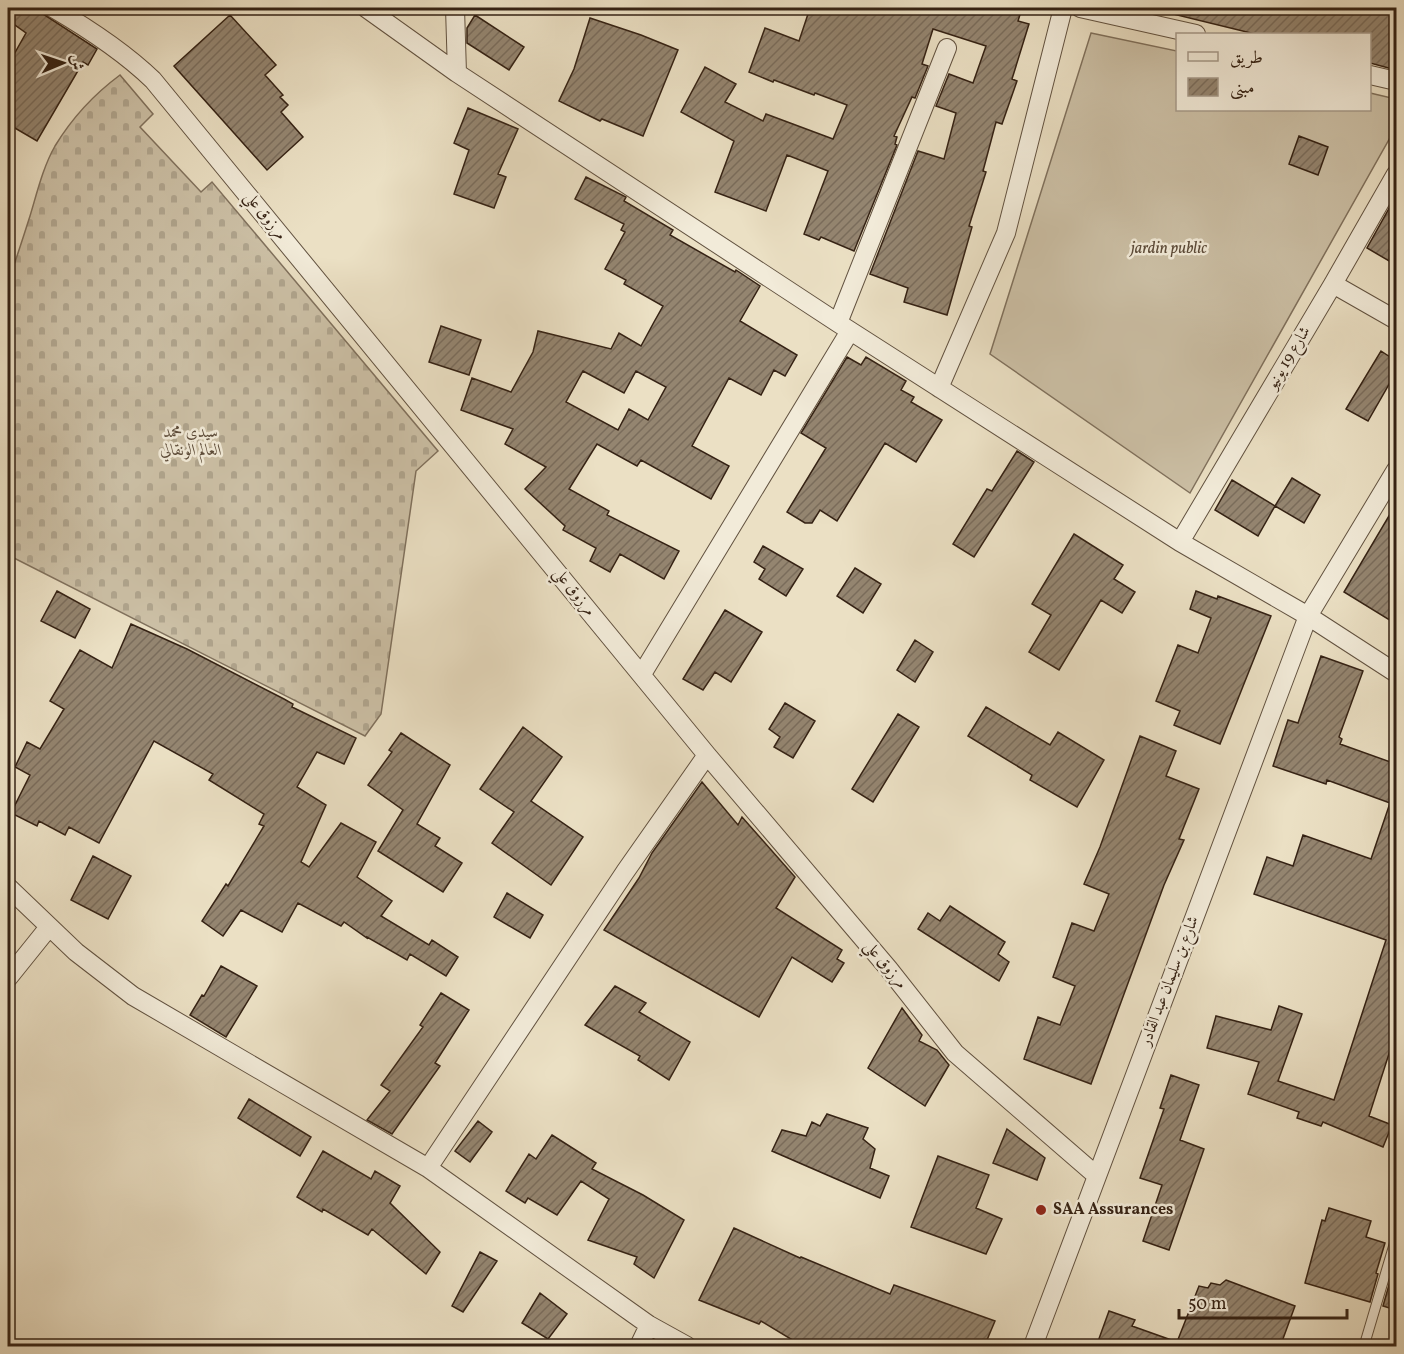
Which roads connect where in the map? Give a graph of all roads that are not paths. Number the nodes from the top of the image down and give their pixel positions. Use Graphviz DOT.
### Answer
graph roads {
  1 [pos="53,8"];
  2 [pos="366,8"];
  3 [pos="455,8"];
  4 [pos="1063,8"];
  5 [pos="1080,8"];
  6 [pos="1192,33"];
  7 [pos="947,48"];
  8 [pos="457,73"];
  9 [pos="1371,75"];
  10 [pos="1396,81"];
  11 [pos="1396,174"];
  12 [pos="1333,285"];
  13 [pos="1396,320"];
  14 [pos="844,327"];
  15 [pos="939,388"];
  16 [pos="1396,470"];
  17 [pos="1180,542"];
  18 [pos="1308,616"];
  19 [pos="1396,673"];
  20 [pos="642,674"];
  21 [pos="707,755"];
  22 [pos="8,887"];
  23 [pos="49,927"];
  24 [pos="8,978"];
  25 [pos="428,1168"];
  26 [pos="1097,1176"];
  27 [pos="1396,1238"];
  28 [pos="649,1325"];
  29 [pos="639,1347"];
  30 [pos="687,1347"];
  31 [pos="1033,1347"];
  32 [pos="1364,1347"];
  1 -- 20 [label="street, مرزوق علي"];
  2 -- 8 [label="street"];
  3 -- 8 [label="street"];
  4 -- 15 [label="street"];
  5 -- 6 [label="street"];
  7 -- 14 [label="street"];
  8 -- 14 [label="street"];
  9 -- 10 [label="street"];
  11 -- 12 [label="street, شارع 19 يونيو"];
  12 -- 13 [label="street"];
  12 -- 17 [label="street, شارع 19 يونيو"];
  14 -- 15 [label="street"];
  14 -- 20 [label="street"];
  15 -- 17 [label="street"];
  16 -- 18 [label="street, شارع بن سليمان عبد القادر"];
  17 -- 18 [label="street"];
  18 -- 19 [label="street"];
  18 -- 26 [label="street, شارع بن سليمان عبد القادر"];
  20 -- 21 [label="street, مرزوق علي"];
  21 -- 25 [label="street"];
  21 -- 26 [label="street, مرزوق علي"];
  22 -- 23 [label="street"];
  23 -- 24 [label="street"];
  23 -- 25 [label="street"];
  25 -- 28 [label="street"];
  26 -- 31 [label="street, شارع بن سليمان عبد القادر"];
  27 -- 32 [label="lane"];
  28 -- 29 [label="street"];
  28 -- 30 [label="street"];
}
